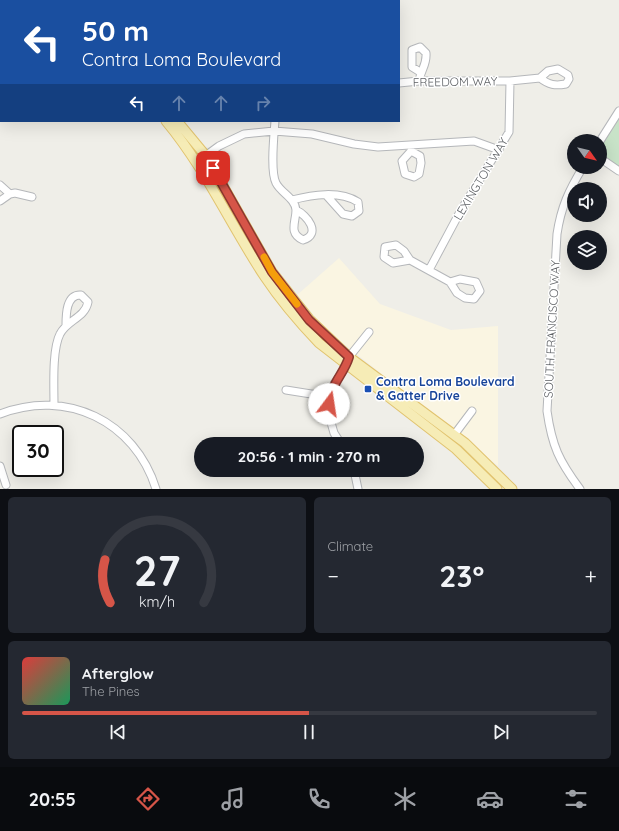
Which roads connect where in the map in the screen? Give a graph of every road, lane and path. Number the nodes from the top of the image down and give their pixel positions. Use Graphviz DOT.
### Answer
graph roads {
  1 [pos="420,72"];
  2 [pos="540,78"];
  3 [pos="419,81"];
  4 [pos="510,81"];
  5 [pos="400,83"];
  6 [pos="619,111"];
  7 [pos="167,122"];
  8 [pos="178,122"];
  9 [pos="275,122"];
  10 [pos="274,130"];
  11 [pos="604,134"];
  12 [pos="499,150"];
  13 [pos="206,156"];
  14 [pos="197,162"];
  15 [pos="607,163"];
  16 [pos="619,171"];
  17 [pos="579,174"];
  18 [pos="0,184"];
  19 [pos="10,194"];
  20 [pos="326,195"];
  21 [pos="32,198"];
  22 [pos="292,200"];
  23 [pos="0,201"];
  24 [pos="296,210"];
  25 [pos="410,260"];
  26 [pos="429,270"];
  27 [pos="450,282"];
  28 [pos="66,325"];
  29 [pos="369,332"];
  30 [pos="348,361"];
  31 [pos="286,390"];
  32 [pos="330,397"];
  33 [pos="54,405"];
  34 [pos="472,410"];
  35 [pos="0,414"];
  36 [pos="454,435"];
  37 [pos="338,437"];
  38 [pos="0,466"];
  39 [pos="355,477"];
  40 [pos="6,485"];
  41 [pos="156,489"];
  42 [pos="358,489"];
  43 [pos="497,489"];
  44 [pos="512,489"];
  45 [pos="580,489"];
  1 -- 3 [label="street"];
  2 -- 4 [label="street, FREEDOM WAY"];
  3 -- 4 [label="street, FREEDOM WAY"];
  3 -- 5 [label="street, FREEDOM WAY"];
  4 -- 12 [label="street, LEXINGTON WAY"];
  6 -- 11 [label="street"];
  7 -- 14 [label="main road"];
  8 -- 13 [label="main road"];
  9 -- 10 [label="street"];
  10 -- 12 [label="street"];
  10 -- 13 [label="street"];
  10 -- 22 [label="street"];
  12 -- 26 [label="street, LEXINGTON WAY"];
  13 -- 14 [label="street"];
  13 -- 30 [label="main road"];
  14 -- 30 [label="main road"];
  15 -- 16 [label="street"];
  17 -- 45 [label="street, SOUTH FRANCISCO WAY"];
  18 -- 19 [label="street"];
  19 -- 21 [label="street"];
  19 -- 23 [label="street"];
  20 -- 22 [label="street"];
  22 -- 24 [label="street"];
  25 -- 26 [label="street"];
  26 -- 27 [label="street"];
  28 -- 33 [label="street"];
  29 -- 30 [label="street"];
  30 -- 32 [label="street"];
  30 -- 36 [label="main road"];
  30 -- 43 [label="main road"];
  31 -- 32 [label="street"];
  32 -- 37 [label="street"];
  33 -- 35 [label="street"];
  33 -- 41 [label="street"];
  34 -- 36 [label="street"];
  36 -- 44 [label="main road"];
  38 -- 40 [label="street"];
  39 -- 42 [label="street"];
}
